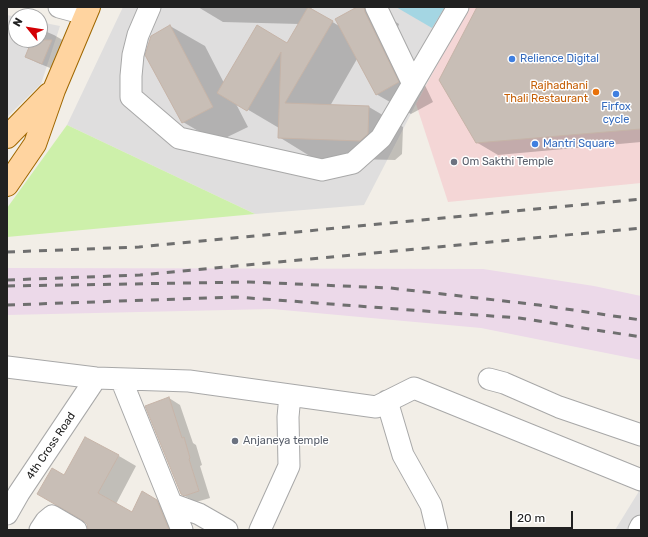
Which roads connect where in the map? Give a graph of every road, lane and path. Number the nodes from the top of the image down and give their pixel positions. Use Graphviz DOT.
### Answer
graph roads {
  1 [pos="59,7"];
  2 [pos="150,7"];
  3 [pos="376,7"];
  4 [pos="458,7"];
  5 [pos="87,10"];
  6 [pos="413,84"];
  7 [pos="54,90"];
  8 [pos="7,138"];
  9 [pos="7,185"];
  10 [pos="7,367"];
  11 [pos="96,378"];
  12 [pos="121,379"];
  13 [pos="489,379"];
  14 [pos="290,394"];
  15 [pos="387,401"];
  16 [pos="641,435"];
  17 [pos="641,480"];
  18 [pos="172,504"];
  19 [pos="7,514"];
  20 [pos="40,530"];
  21 [pos="76,530"];
  22 [pos="182,530"];
  23 [pos="227,530"];
  24 [pos="260,530"];
  25 [pos="437,530"];
  1 -- 5 [label="street"];
  2 -- 6 [label="street"];
  3 -- 6 [label="street"];
  4 -- 6 [label="street"];
  5 -- 7 [label="main road"];
  7 -- 8 [label="main road"];
  7 -- 9 [label="main road"];
  10 -- 11 [label="street"];
  11 -- 12 [label="street"];
  11 -- 19 [label="street, 4th Cross Road"];
  12 -- 14 [label="street"];
  12 -- 18 [label="street"];
  13 -- 16 [label="street"];
  14 -- 15 [label="street"];
  14 -- 24 [label="street"];
  15 -- 17 [label="street"];
  15 -- 25 [label="street"];
  18 -- 22 [label="street"];
  18 -- 23 [label="street"];
  20 -- 21 [label="street"];
}
